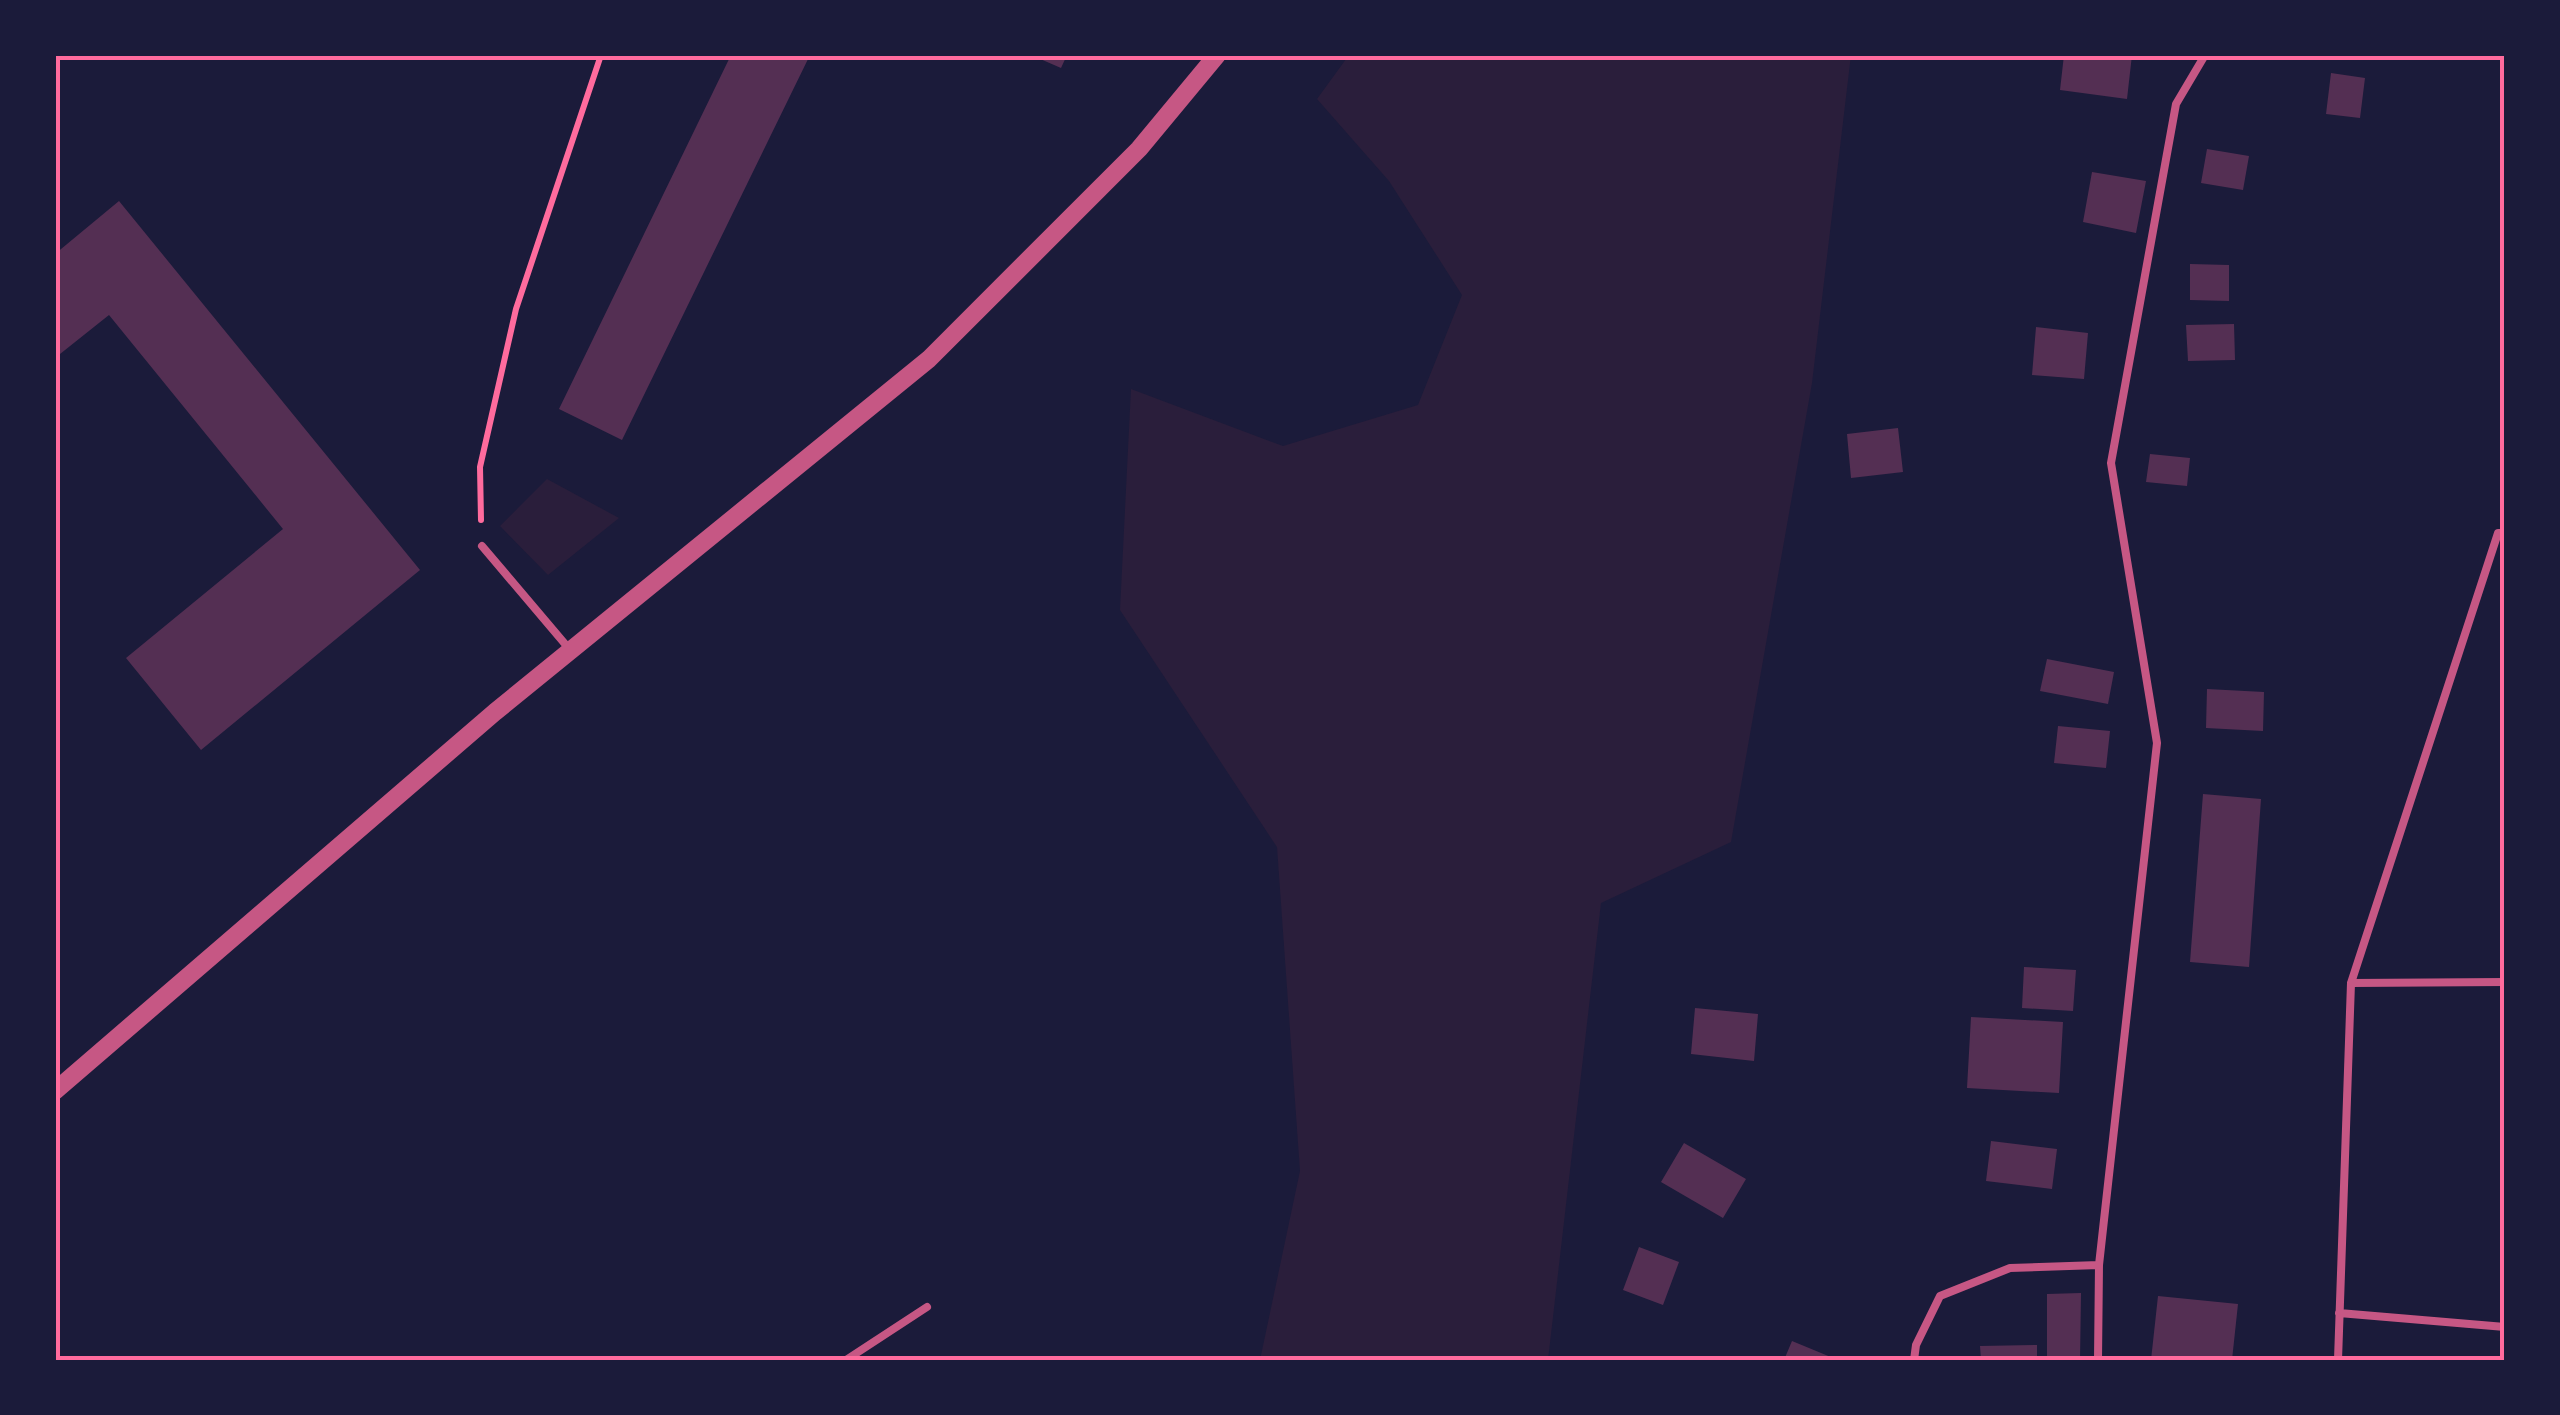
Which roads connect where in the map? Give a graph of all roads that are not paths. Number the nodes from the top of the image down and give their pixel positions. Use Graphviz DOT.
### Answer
graph roads {
  1 [pos="1217,55"];
  2 [pos="2205,55"];
  3 [pos="2505,533"];
  4 [pos="482,546"];
  5 [pos="571,651"];
  6 [pos="2505,982"];
  7 [pos="2351,983"];
  8 [pos="55,1091"];
  9 [pos="2100,1265"];
  10 [pos="926,1307"];
  11 [pos="2339,1314"];
  12 [pos="2505,1327"];
  13 [pos="846,1360"];
  14 [pos="1914,1360"];
  15 [pos="2098,1360"];
  16 [pos="2338,1360"];
  1 -- 5 [label="street"];
  2 -- 9 [label="lane"];
  3 -- 7 [label="lane"];
  4 -- 5 [label="lane"];
  5 -- 8 [label="street"];
  6 -- 7 [label="lane"];
  7 -- 11 [label="lane"];
  9 -- 14 [label="lane"];
  9 -- 15 [label="lane"];
  10 -- 13 [label="lane"];
  11 -- 12 [label="lane"];
  11 -- 16 [label="lane"];
}
